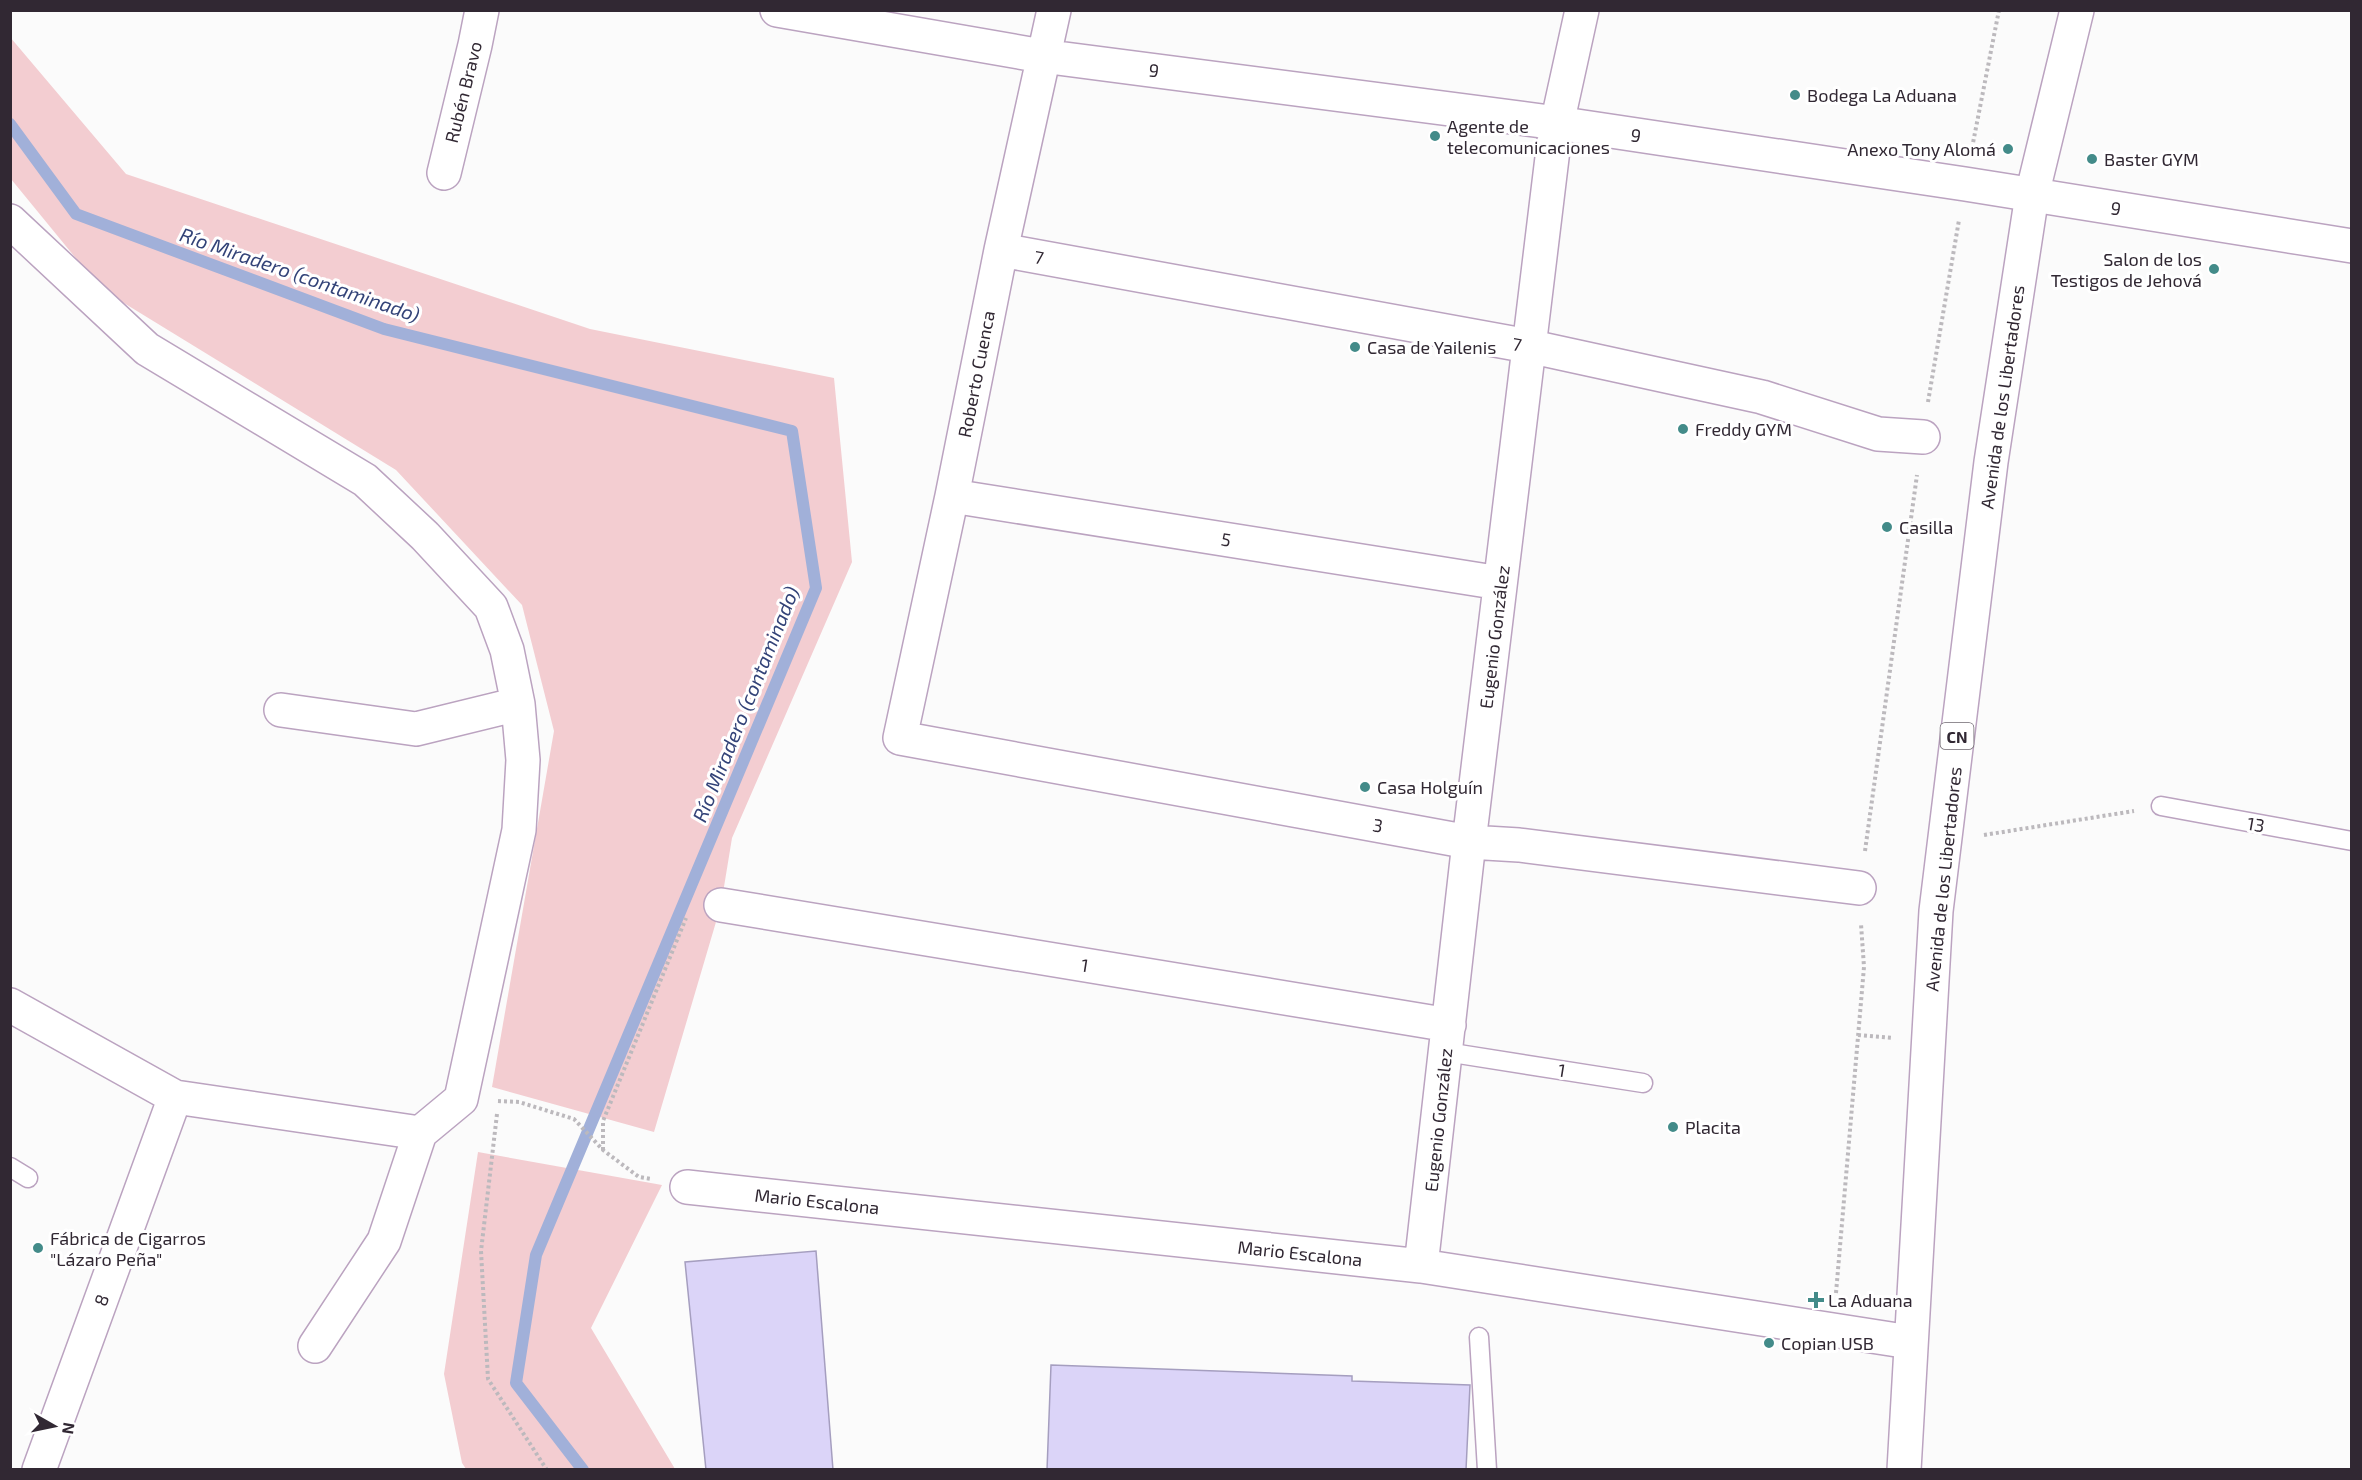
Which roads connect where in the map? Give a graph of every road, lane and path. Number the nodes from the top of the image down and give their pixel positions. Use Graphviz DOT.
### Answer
graph roads {
  1 [pos="482,10"];
  2 [pos="777,10"];
  3 [pos="1054,10"];
  4 [pos="1582,10"];
  5 [pos="1999,10"];
  6 [pos="2077,10"];
  7 [pos="1042,56"];
  8 [pos="1557,123"];
  9 [pos="444,173"];
  10 [pos="1965,184"];
  11 [pos="2032,195"];
  12 [pos="10,220"];
  13 [pos="2352,246"];
  14 [pos="1001,250"];
  15 [pos="1528,346"];
  16 [pos="1923,437"];
  17 [pos="952,496"];
  18 [pos="1500,583"];
  19 [pos="518,704"];
  20 [pos="281,710"];
  21 [pos="900,738"];
  22 [pos="2161,806"];
  23 [pos="1945,841"];
  24 [pos="2352,841"];
  25 [pos="1470,842"];
  26 [pos="1859,888"];
  27 [pos="722,905"];
  28 [pos="1864,967"];
  29 [pos="10,1005"];
  30 [pos="1447,1038"];
  31 [pos="1643,1083"];
  32 [pos="175,1097"];
  33 [pos="461,1099"];
  34 [pos="498,1101"];
  35 [pos="420,1133"];
  36 [pos="603,1150"];
  37 [pos="10,1167"];
  38 [pos="28,1178"];
  39 [pos="687,1187"];
  40 [pos="1421,1266"];
  41 [pos="1833,1329"];
  42 [pos="1479,1337"];
  43 [pos="1910,1342"];
  44 [pos="315,1346"];
  45 [pos="39,1470"];
  46 [pos="547,1470"];
  47 [pos="1487,1470"];
  48 [pos="1904,1470"];
  1 -- 9 [label="street, Rubén Bravo"];
  2 -- 7 [label="street, 9"];
  3 -- 7 [label="street, Roberto Cuenca"];
  4 -- 8 [label="street, Eugenio González"];
  5 -- 10 [label="path"];
  6 -- 11 [label="street, Avenida de los Libertadores / CN"];
  7 -- 8 [label="street, 9"];
  7 -- 14 [label="street, Roberto Cuenca"];
  8 -- 10 [label="street, 9"];
  8 -- 15 [label="street, Eugenio González"];
  10 -- 11 [label="street, 9"];
  10 -- 16 [label="path"];
  11 -- 13 [label="street, 9"];
  11 -- 23 [label="street, Avenida de los Libertadores / CN"];
  12 -- 19 [label="street"];
  14 -- 15 [label="street, 7"];
  14 -- 17 [label="street, Roberto Cuenca"];
  15 -- 16 [label="street, 7"];
  15 -- 18 [label="street, Eugenio González"];
  16 -- 26 [label="path"];
  17 -- 18 [label="street, 5"];
  17 -- 21 [label="street, Roberto Cuenca"];
  18 -- 25 [label="street, Eugenio González"];
  19 -- 20 [label="street"];
  19 -- 33 [label="street"];
  21 -- 25 [label="street, 3"];
  22 -- 23 [label="path"];
  22 -- 24 [label="lane, 13"];
  23 -- 43 [label="street, Avenida de los Libertadores / CN"];
  25 -- 26 [label="street, 3"];
  25 -- 30 [label="street, Eugenio González"];
  27 -- 30 [label="street, 1"];
  27 -- 36 [label="path"];
  28 -- 41 [label="path"];
  29 -- 32 [label="street"];
  30 -- 31 [label="lane, 1"];
  30 -- 40 [label="street, Eugenio González"];
  32 -- 35 [label="street"];
  32 -- 45 [label="street, 8"];
  33 -- 34 [label="path"];
  33 -- 35 [label="street"];
  34 -- 36 [label="path"];
  34 -- 46 [label="path"];
  35 -- 44 [label="street"];
  36 -- 39 [label="path"];
  37 -- 38 [label="lane"];
  39 -- 40 [label="street, Mario Escalona"];
  40 -- 41 [label="street, Mario Escalona"];
  41 -- 43 [label="street, Mario Escalona"];
  42 -- 47 [label="lane"];
  43 -- 48 [label="street, Avenida de los Libertadores / CN"];
}
